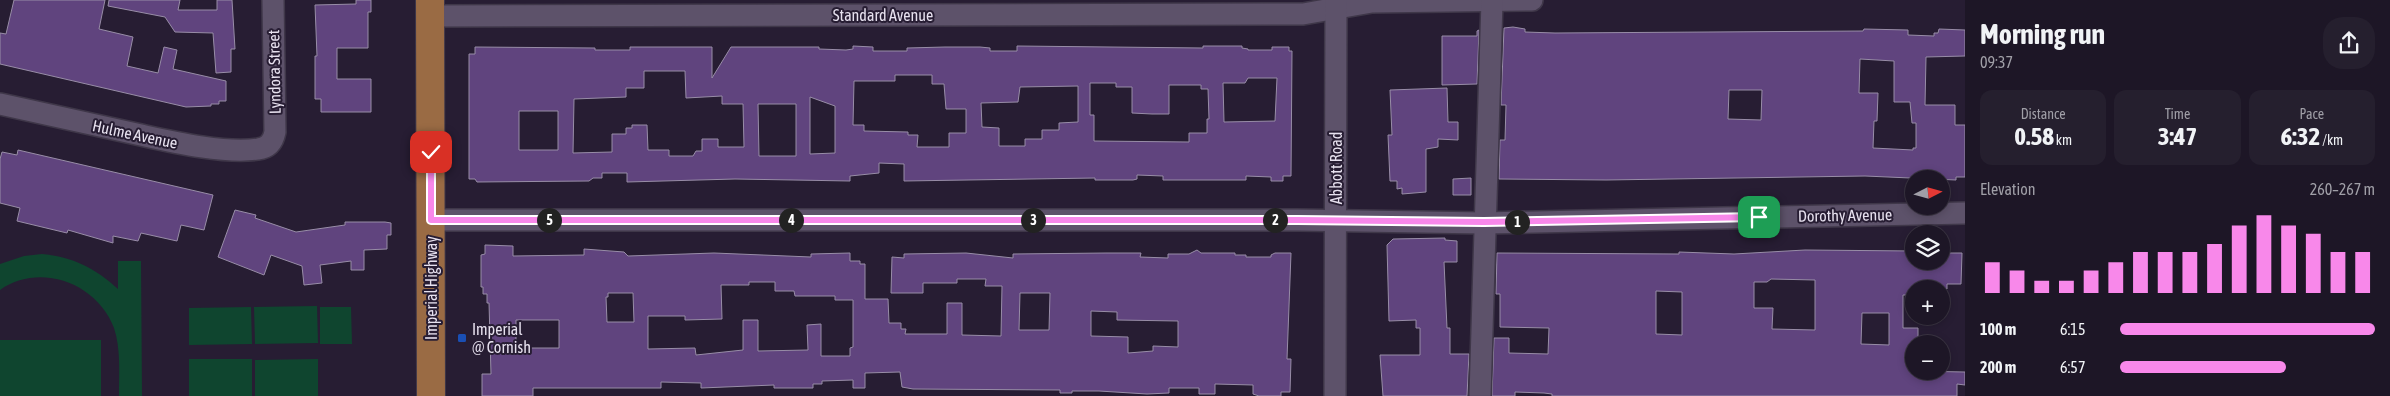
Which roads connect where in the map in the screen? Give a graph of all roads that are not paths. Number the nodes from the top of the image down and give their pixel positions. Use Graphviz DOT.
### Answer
graph roads {
  1 [pos="273,0"];
  2 [pos="1532,0"];
  3 [pos="1492,1"];
  4 [pos="1336,5"];
  5 [pos="430,8"];
  6 [pos="0,104"];
  7 [pos="271,143"];
  8 [pos="1965,213"];
  9 [pos="431,220"];
  10 [pos="1336,222"];
  11 [pos="1484,222"];
  12 [pos="431,396"];
  13 [pos="1335,396"];
  14 [pos="1480,396"];
  1 -- 7 [label="street, Lyndora Street"];
  2 -- 3 [label="street, Standard Avenue"];
  3 -- 4 [label="street, Standard Avenue"];
  3 -- 11 [label="street"];
  4 -- 5 [label="street, Standard Avenue"];
  4 -- 10 [label="street, Abbott Road"];
  5 -- 9 [label="main road, Imperial Highway"];
  6 -- 7 [label="street, Hulme Avenue"];
  8 -- 11 [label="street, Dorothy Avenue"];
  9 -- 10 [label="street"];
  9 -- 12 [label="main road, Imperial Highway"];
  10 -- 11 [label="street, Dorothy Avenue"];
  10 -- 13 [label="street, Abbott Road"];
  11 -- 14 [label="street"];
}
